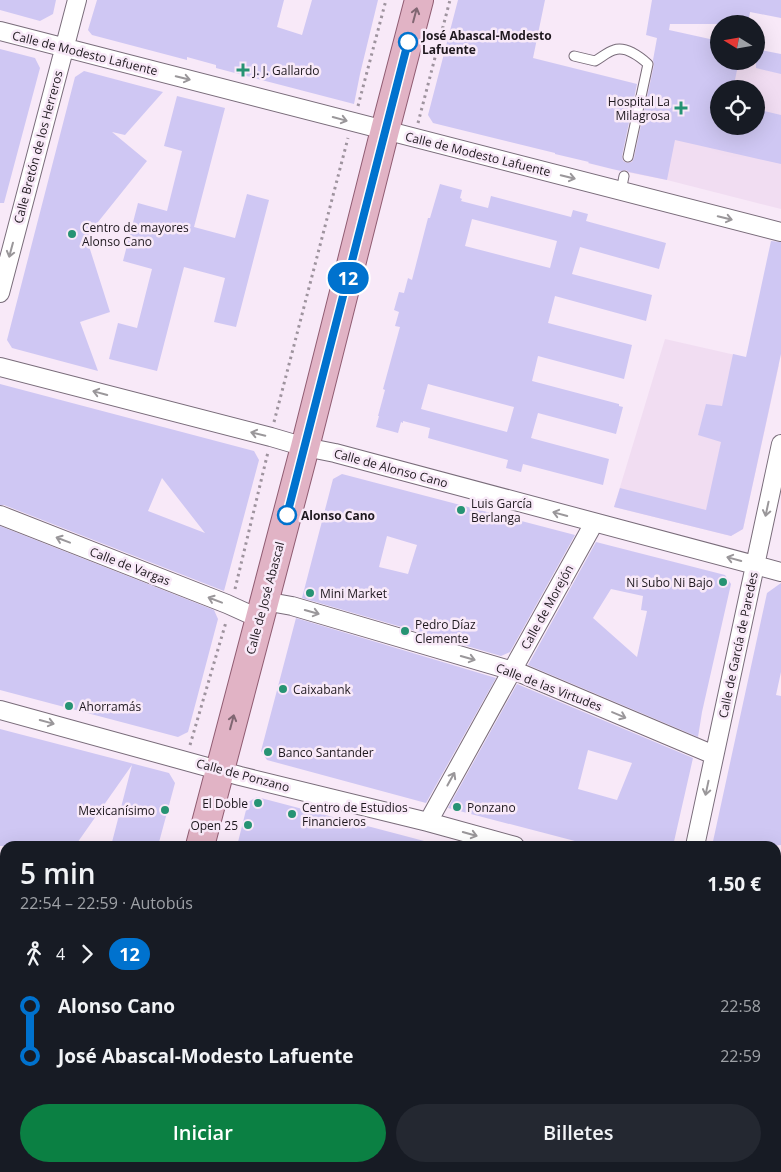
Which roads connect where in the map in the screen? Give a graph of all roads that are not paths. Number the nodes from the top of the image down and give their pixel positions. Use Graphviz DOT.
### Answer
graph roads {
  1 [pos="76,0"];
  2 [pos="419,0"];
  3 [pos="0,31"];
  4 [pos="64,47"];
  5 [pos="574,56"];
  6 [pos="385,130"];
  7 [pos="628,157"];
  8 [pos="781,232"];
  9 [pos="0,293"];
  10 [pos="0,367"];
  11 [pos="781,444"];
  12 [pos="305,447"];
  13 [pos="0,515"];
  14 [pos="594,523"];
  15 [pos="755,565"];
  16 [pos="781,572"];
  17 [pos="262,610"];
  18 [pos="511,670"];
  19 [pos="0,710"];
  20 [pos="714,756"];
  21 [pos="220,770"];
  22 [pos="428,822"];
  23 [pos="201,841"];
  24 [pos="497,841"];
  25 [pos="696,841"];
  1 -- 4 [label="street, Calle Bretón de los Herreros"];
  6 -- 2 [label="main road, Calle de José Abascal, one-way"];
  3 -- 4 [label="street, Calle de Modesto Lafuente"];
  4 -- 6 [label="street, Calle de Modesto Lafuente, one-way"];
  4 -- 9 [label="street, Calle Bretón de los Herreros, one-way"];
  5 -- 7 [label="lane"];
  6 -- 8 [label="street, Calle de Modesto Lafuente, one-way"];
  6 -- 12 [label="main road, Calle de José Abascal"];
  12 -- 10 [label="street, Calle de Alonso Cano, one-way"];
  11 -- 15 [label="street, Calle de García de Paredes, one-way"];
  14 -- 12 [label="street, Calle de Alonso Cano, one-way"];
  12 -- 17 [label="main road, Calle de José Abascal"];
  17 -- 13 [label="street, Calle de Vargas, one-way"];
  15 -- 14 [label="street, Calle de Alonso Cano, one-way"];
  14 -- 18 [label="street, Calle de Morejón"];
  15 -- 16 [label="street, Calle de Alonso Cano"];
  15 -- 20 [label="street, Calle de García de Paredes"];
  17 -- 18 [label="street, Calle de las Virtudes, one-way"];
  21 -- 17 [label="main road, Calle de José Abascal, one-way"];
  18 -- 20 [label="street, Calle de las Virtudes, one-way"];
  22 -- 18 [label="street, Calle de Morejón, one-way"];
  19 -- 21 [label="street, Calle de Ponzano, one-way"];
  20 -- 25 [label="street, Calle de García de Paredes, one-way"];
  21 -- 22 [label="street, Calle de Ponzano"];
  21 -- 23 [label="main road, Calle de José Abascal"];
  22 -- 24 [label="street, Calle de Ponzano, one-way"];
}
